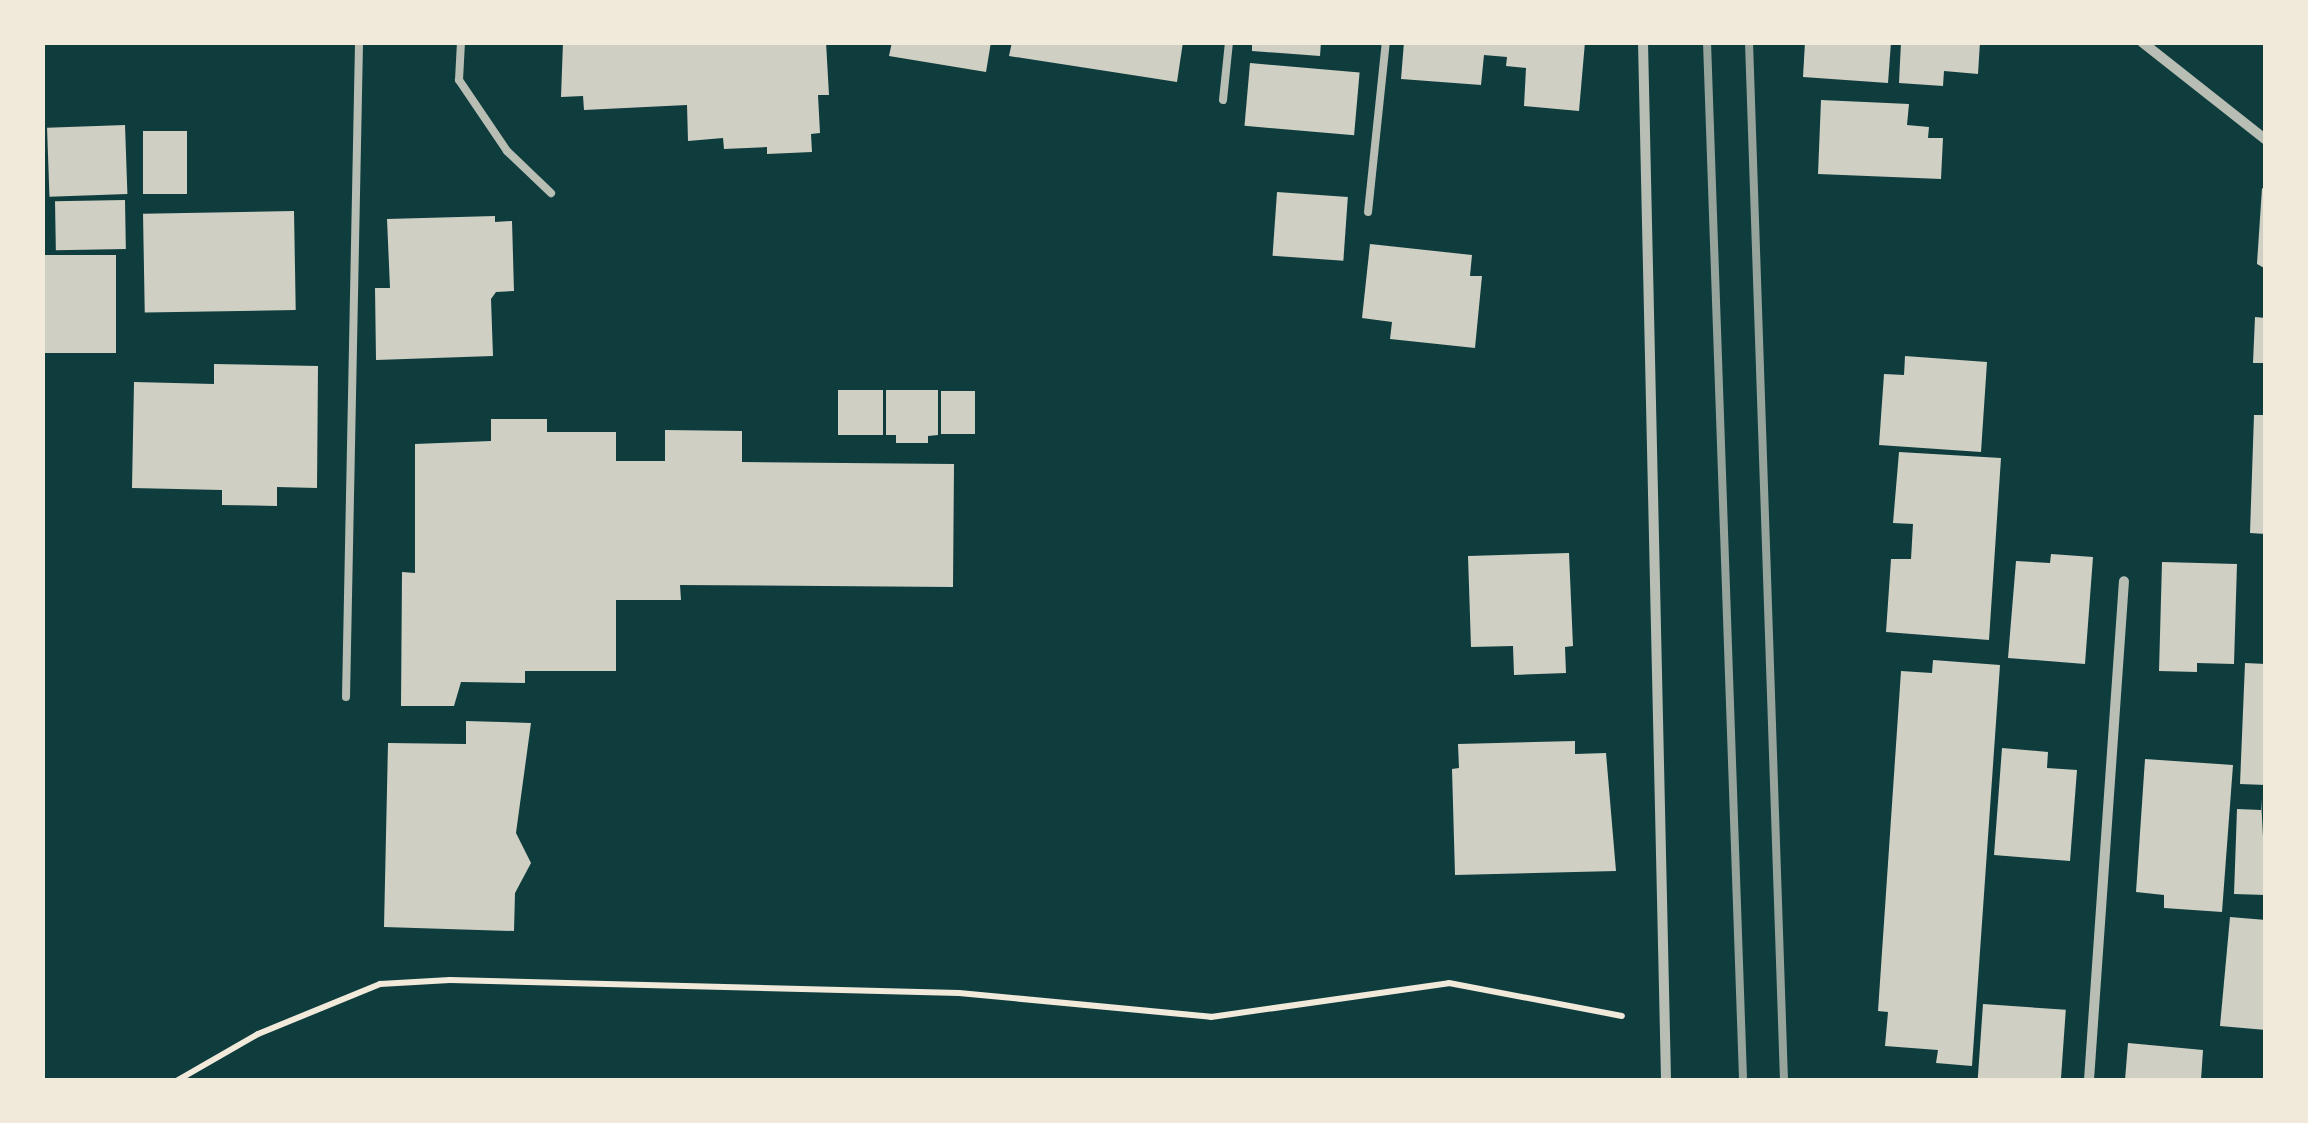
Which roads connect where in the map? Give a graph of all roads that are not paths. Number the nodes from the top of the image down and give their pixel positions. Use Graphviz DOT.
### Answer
graph roads {
  1 [pos="360,42"];
  2 [pos="461,42"];
  3 [pos="1229,42"];
  4 [pos="1386,42"];
  5 [pos="1642,42"];
  6 [pos="2142,42"];
  7 [pos="1224,100"];
  8 [pos="2266,140"];
  9 [pos="551,193"];
  10 [pos="1368,212"];
  11 [pos="2124,581"];
  12 [pos="346,697"];
  13 [pos="1666,1080"];
  14 [pos="2089,1080"];
  1 -- 12 [label="lane"];
  2 -- 9 [label="lane"];
  3 -- 7 [label="lane"];
  4 -- 10 [label="lane"];
  5 -- 13 [label="street"];
  6 -- 8 [label="street"];
  11 -- 14 [label="street"];
}
